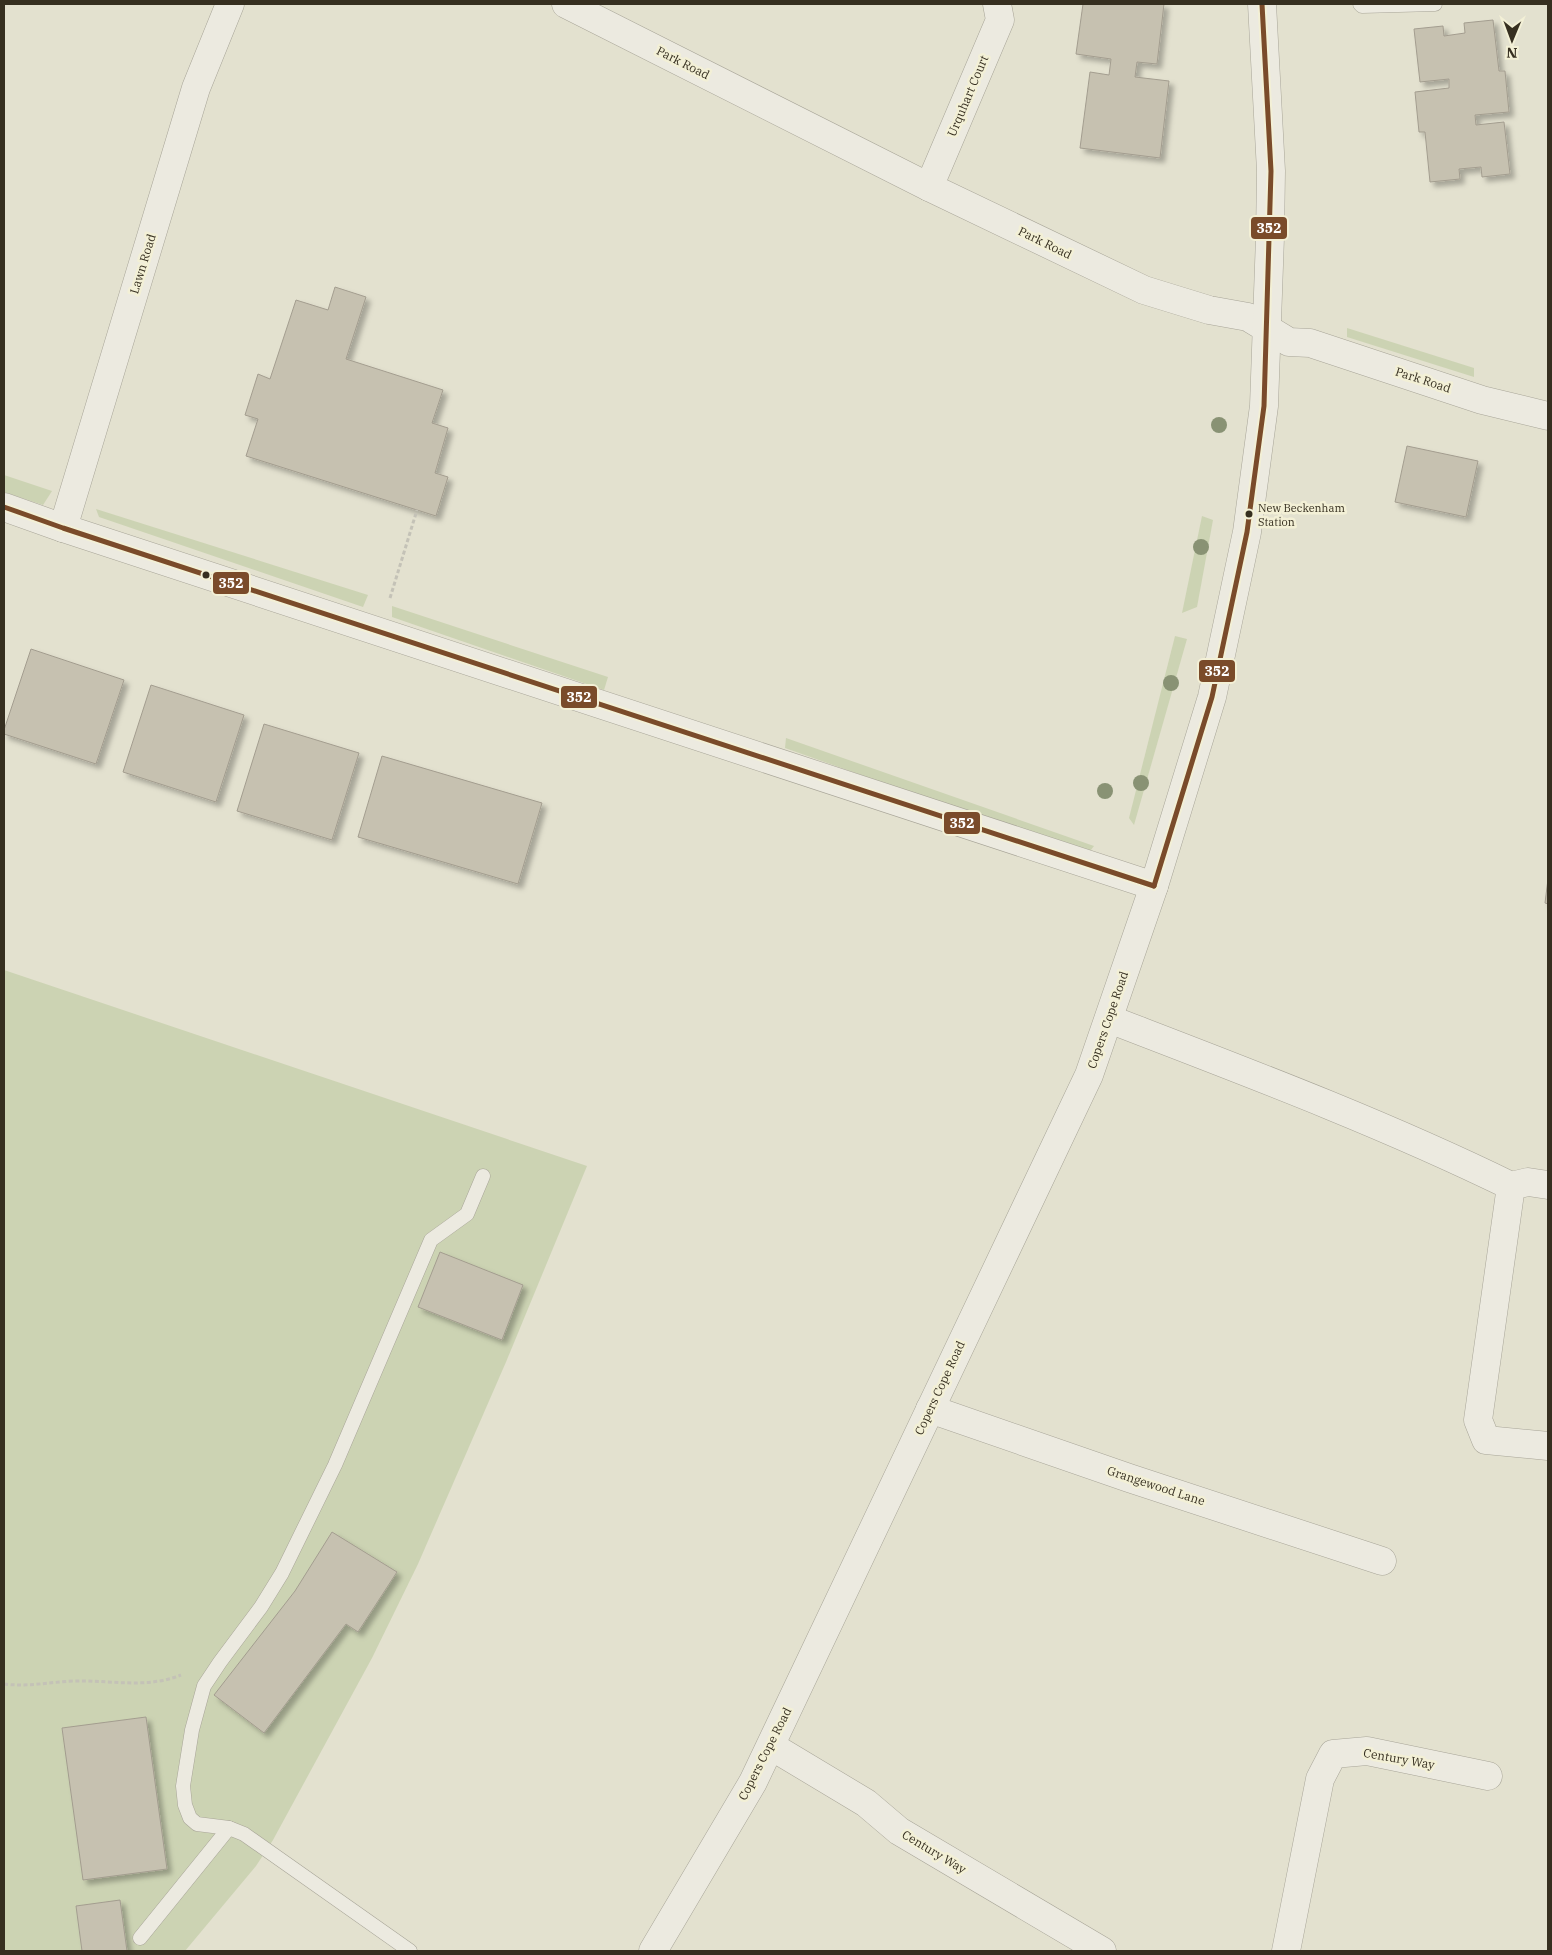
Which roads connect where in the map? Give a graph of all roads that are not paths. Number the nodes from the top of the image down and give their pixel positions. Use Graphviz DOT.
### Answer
graph roads {
  1 [pos="230,4"];
  2 [pos="566,4"];
  3 [pos="997,4"];
  4 [pos="1262,4"];
  5 [pos="1360,4"];
  6 [pos="1435,4"];
  7 [pos="929,187"];
  8 [pos="1267,330"];
  9 [pos="1548,416"];
  10 [pos="4,507"];
  11 [pos="63,528"];
  12 [pos="1154,886"];
  13 [pos="1109,1019"];
  14 [pos="482,1176"];
  15 [pos="1548,1185"];
  16 [pos="1511,1186"];
  17 [pos="930,1409"];
  18 [pos="1548,1446"];
  19 [pos="1382,1561"];
  20 [pos="770,1746"];
  21 [pos="1488,1776"];
  22 [pos="229,1828"];
  23 [pos="140,1938"];
  24 [pos="410,1951"];
  25 [pos="653,1951"];
  26 [pos="1102,1951"];
  27 [pos="1286,1951"];
  1 -- 11 [label="street, Lawn Road"];
  2 -- 7 [label="street, Park Road"];
  3 -- 7 [label="street, Urquhart Court"];
  4 -- 8 [label="street, Copers Cope Road"];
  5 -- 6 [label="lane"];
  7 -- 8 [label="street, Park Road"];
  8 -- 9 [label="street, Park Road"];
  8 -- 12 [label="street, Copers Cope Road"];
  10 -- 11 [label="street"];
  11 -- 12 [label="street"];
  12 -- 13 [label="street, Copers Cope Road"];
  13 -- 16 [label="street"];
  13 -- 17 [label="street, Copers Cope Road"];
  14 -- 22 [label="lane"];
  15 -- 16 [label="street"];
  16 -- 18 [label="street"];
  17 -- 19 [label="street, Grangewood Lane"];
  17 -- 20 [label="street, Copers Cope Road"];
  20 -- 25 [label="street, Copers Cope Road"];
  20 -- 26 [label="street, Century Way"];
  21 -- 27 [label="street, Century Way"];
  22 -- 23 [label="lane"];
  22 -- 24 [label="lane"];
}
